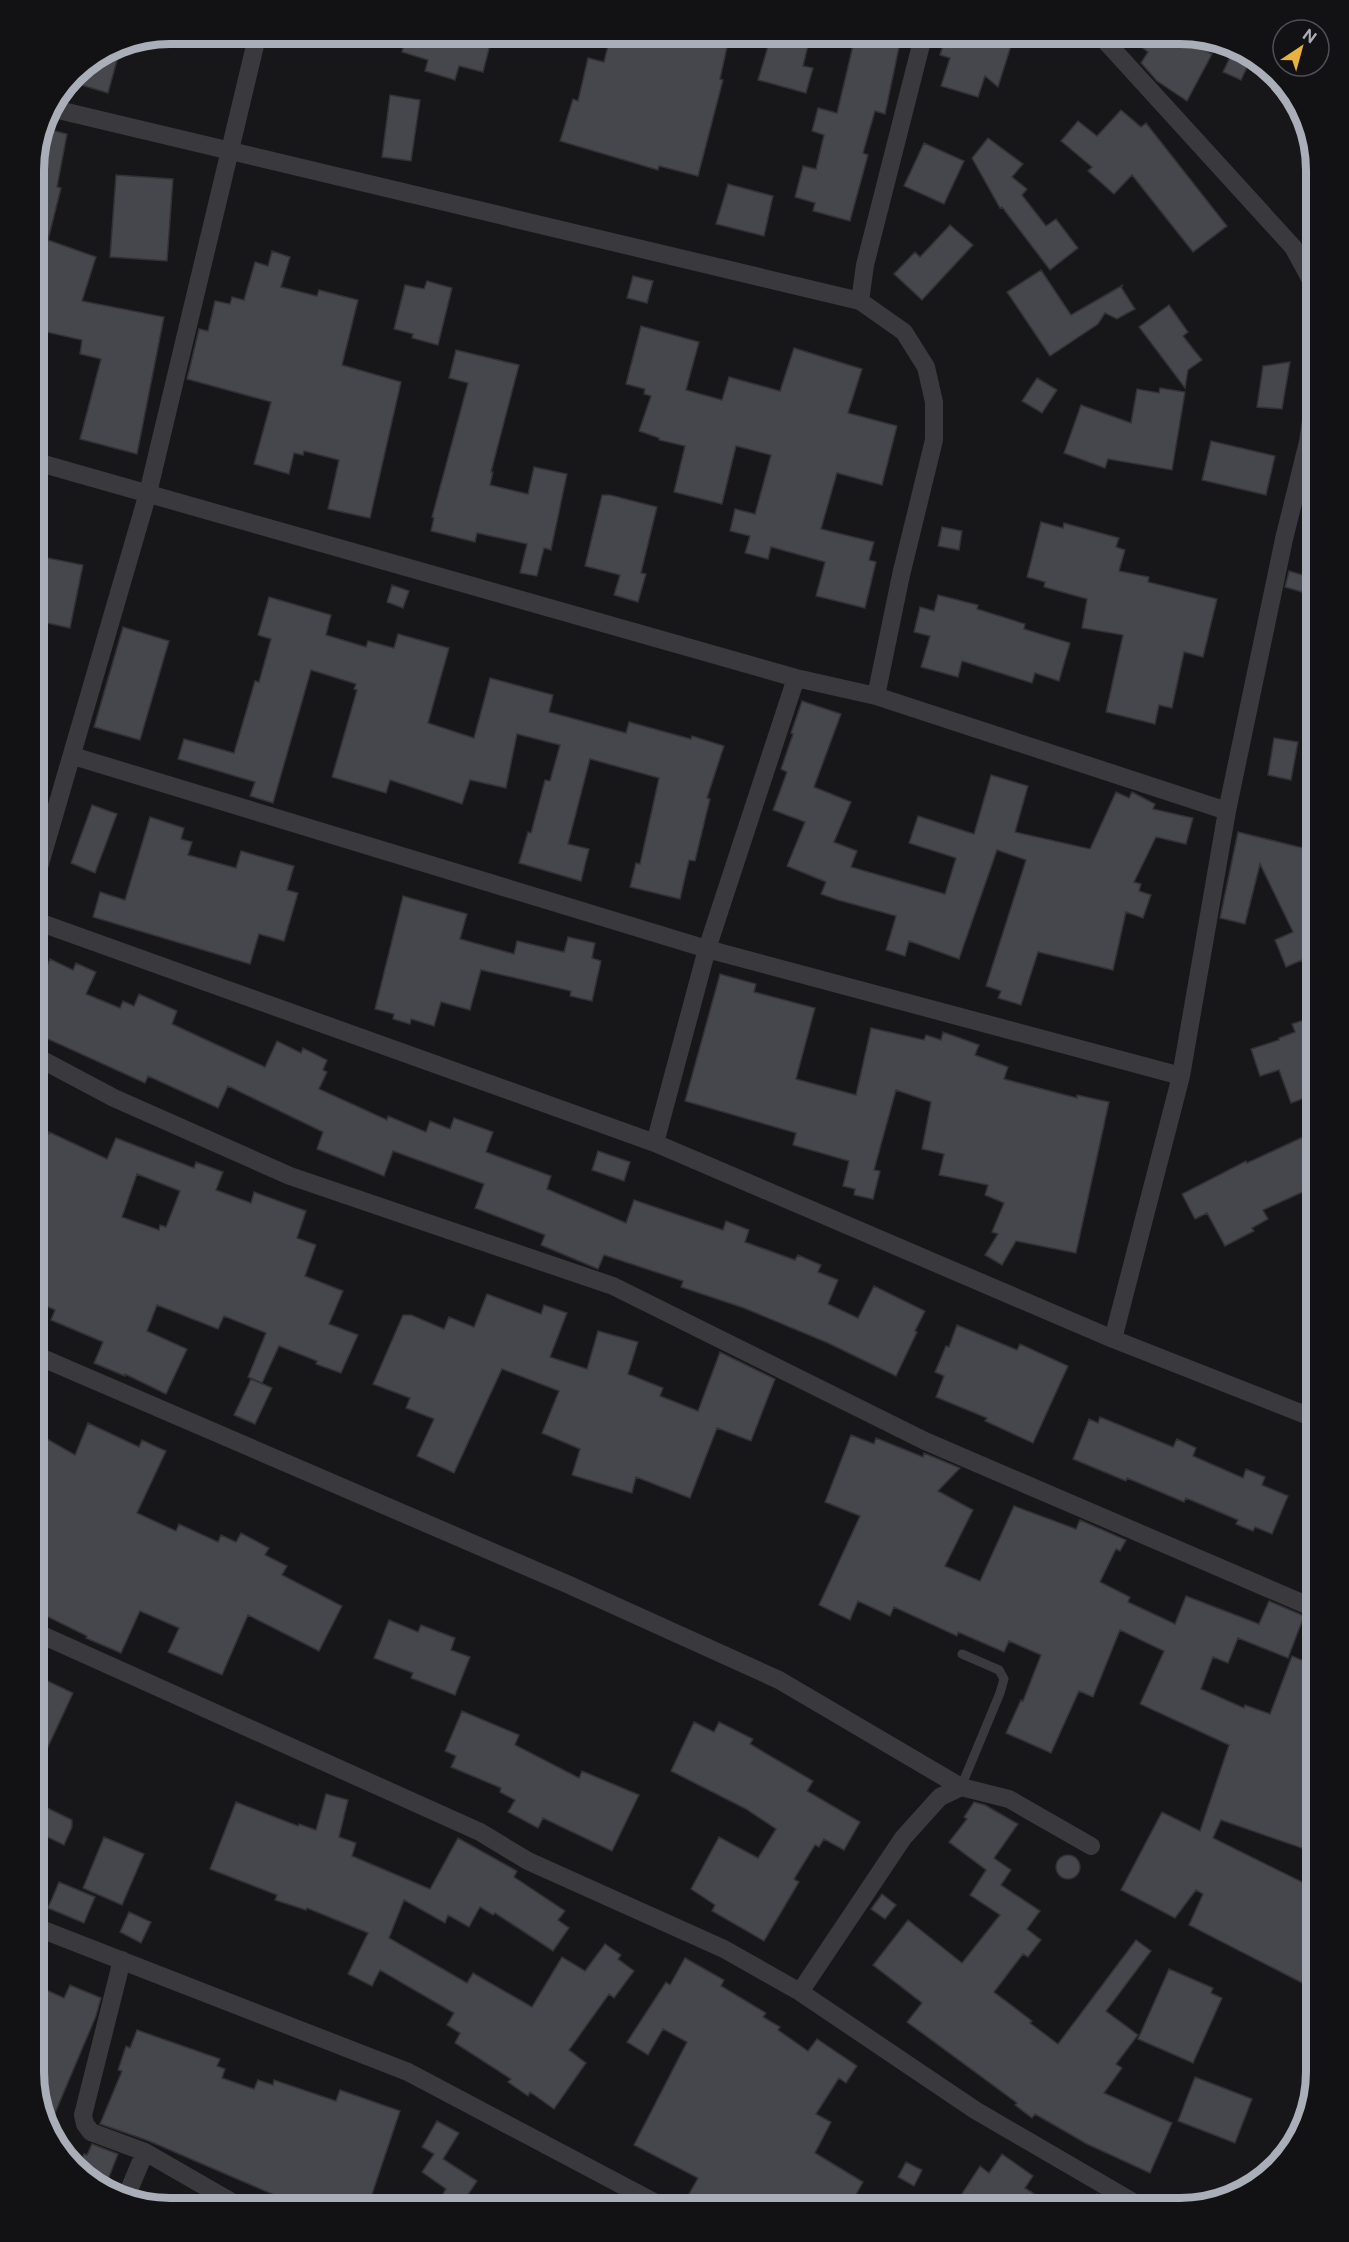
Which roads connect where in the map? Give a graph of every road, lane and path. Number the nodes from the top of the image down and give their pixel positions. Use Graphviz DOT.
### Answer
graph roads {
  1 [pos="255,44"];
  2 [pos="921,44"];
  3 [pos="1108,44"];
  4 [pos="58,110"];
  5 [pos="228,152"];
  6 [pos="1306,271"];
  7 [pos="860,301"];
  8 [pos="1306,450"];
  9 [pos="44,464"];
  10 [pos="147,493"];
  11 [pos="796,678"];
  12 [pos="876,696"];
  13 [pos="73,756"];
  14 [pos="1227,811"];
  15 [pos="44,852"];
  16 [pos="44,924"];
  17 [pos="708,949"];
  18 [pos="44,1061"];
  19 [pos="1181,1076"];
  20 [pos="655,1143"];
  21 [pos="1113,1339"];
  22 [pos="44,1359"];
  23 [pos="1306,1415"];
  24 [pos="1306,1605"];
  25 [pos="44,1637"];
  26 [pos="962,1654"];
  27 [pos="961,1787"];
  28 [pos="1091,1846"];
  29 [pos="44,1930"];
  30 [pos="122,1960"];
  31 [pos="800,1992"];
  32 [pos="145,2152"];
  33 [pos="128,2192"];
  34 [pos="225,2198"];
  35 [pos="646,2198"];
  36 [pos="1126,2198"];
  1 -- 5 [label="street"];
  2 -- 7 [label="street"];
  3 -- 6 [label="street"];
  4 -- 5 [label="street"];
  5 -- 7 [label="street"];
  5 -- 10 [label="street"];
  7 -- 12 [label="street"];
  8 -- 14 [label="street"];
  9 -- 10 [label="street"];
  10 -- 11 [label="street"];
  10 -- 13 [label="street"];
  11 -- 12 [label="street"];
  11 -- 17 [label="street"];
  12 -- 14 [label="street"];
  13 -- 15 [label="street"];
  13 -- 17 [label="street"];
  14 -- 19 [label="street"];
  16 -- 20 [label="street"];
  17 -- 19 [label="street"];
  17 -- 20 [label="street"];
  18 -- 24 [label="street"];
  19 -- 21 [label="street"];
  20 -- 21 [label="street"];
  21 -- 23 [label="street"];
  22 -- 27 [label="street"];
  25 -- 31 [label="street"];
  26 -- 27 [label="lane"];
  27 -- 28 [label="street"];
  27 -- 31 [label="street"];
  29 -- 30 [label="street"];
  30 -- 32 [label="street"];
  30 -- 35 [label="street"];
  31 -- 36 [label="street"];
  32 -- 33 [label="street"];
  32 -- 34 [label="street"];
}
